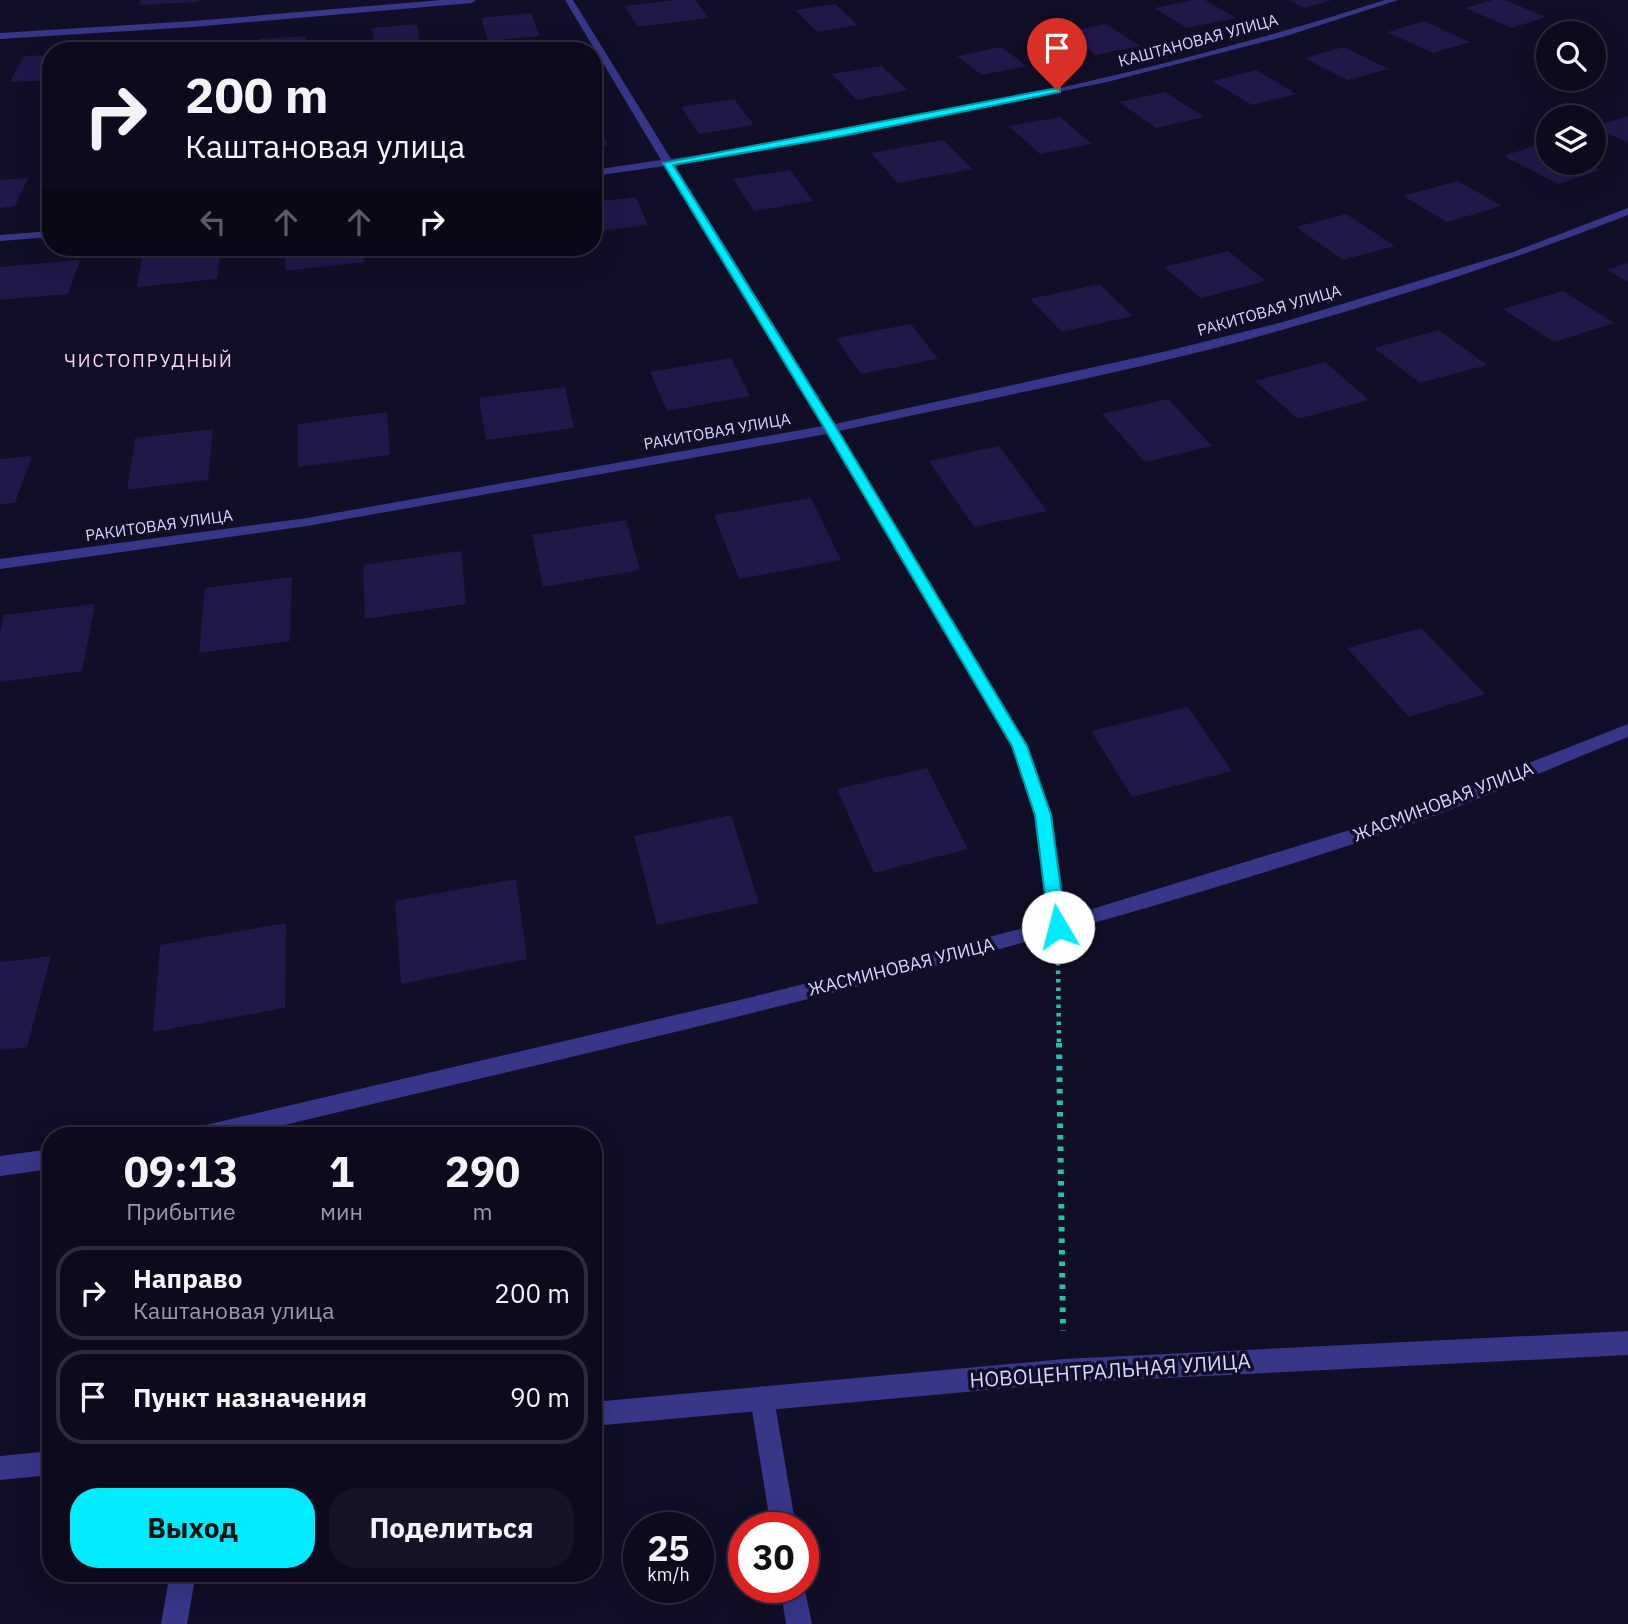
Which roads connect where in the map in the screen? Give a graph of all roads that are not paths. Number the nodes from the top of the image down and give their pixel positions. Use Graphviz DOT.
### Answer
graph roads {
  1 [pos="472,0"];
  2 [pos="569,0"];
  3 [pos="1394,0"];
  4 [pos="0,36"];
  5 [pos="594,42"];
  6 [pos="602,55"];
  7 [pos="667,163"];
  8 [pos="602,172"];
  9 [pos="1628,212"];
  10 [pos="42,235"];
  11 [pos="0,238"];
  12 [pos="831,429"];
  13 [pos="0,564"];
  14 [pos="1628,730"];
  15 [pos="1058,927"];
  16 [pos="235,1127"];
  17 [pos="42,1160"];
  18 [pos="0,1167"];
  19 [pos="1628,1343"];
  20 [pos="762,1398"];
  21 [pos="602,1413"];
  22 [pos="42,1464"];
  23 [pos="0,1468"];
  24 [pos="781,1512"];
  25 [pos="181,1582"];
  26 [pos="796,1603"];
  27 [pos="174,1624"];
  28 [pos="799,1624"];
  1 -- 4 [label="street"];
  2 -- 5 [label="street"];
  3 -- 7 [label="street, КАШТАНОВАЯ УЛИЦА"];
  6 -- 7 [label="street"];
  7 -- 8 [label="street, КАШТАНОВАЯ УЛИЦА"];
  7 -- 12 [label="street"];
  9 -- 12 [label="street, РАКИТОВАЯ УЛИЦА"];
  10 -- 11 [label="street"];
  12 -- 13 [label="street, РАКИТОВАЯ УЛИЦА"];
  12 -- 15 [label="street"];
  14 -- 15 [label="street, ЖАСМИНОВАЯ УЛИЦА"];
  15 -- 16 [label="street, ЖАСМИНОВАЯ УЛИЦА"];
  17 -- 18 [label="street"];
  19 -- 20 [label="street, НОВОЦЕНТРАЛЬНАЯ УЛИЦА"];
  20 -- 21 [label="street, НОВОЦЕНТРАЛЬНАЯ УЛИЦА"];
  20 -- 24 [label="street"];
  22 -- 23 [label="street"];
  25 -- 27 [label="street"];
  26 -- 28 [label="street"];
}
